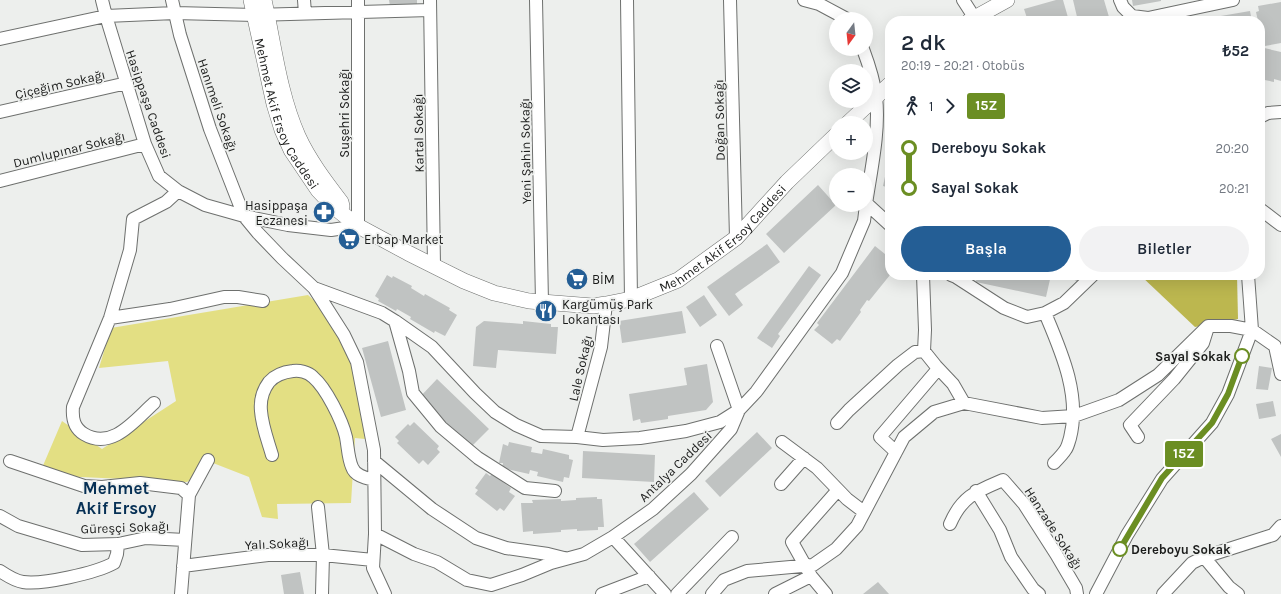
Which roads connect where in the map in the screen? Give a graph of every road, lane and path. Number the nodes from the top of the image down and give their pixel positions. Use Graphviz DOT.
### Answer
graph roads {
  1 [pos="102,0"];
  2 [pos="172,0"];
  3 [pos="251,0"];
  4 [pos="304,0"];
  5 [pos="536,0"];
  6 [pos="627,0"];
  7 [pos="730,0"];
  8 [pos="804,0"];
  9 [pos="963,0"];
  10 [pos="1007,0"];
  11 [pos="1120,0"];
  12 [pos="1233,0"];
  13 [pos="430,5"];
  14 [pos="358,6"];
  15 [pos="262,10"];
  16 [pos="834,12"];
  17 [pos="175,13"];
  18 [pos="305,13"];
  19 [pos="106,16"];
  20 [pos="972,16"];
  21 [pos="981,16"];
  22 [pos="1132,16"];
  23 [pos="1157,16"];
  24 [pos="0,39"];
  25 [pos="866,56"];
  26 [pos="127,83"];
  27 [pos="885,88"];
  28 [pos="876,96"];
  29 [pos="0,112"];
  30 [pos="1281,112"];
  31 [pos="1265,114"];
  32 [pos="855,116"];
  33 [pos="829,141"];
  34 [pos="145,144"];
  35 [pos="871,168"];
  36 [pos="0,181"];
  37 [pos="178,191"];
  38 [pos="873,210"];
  39 [pos="865,212"];
  40 [pos="1265,213"];
  41 [pos="244,216"];
  42 [pos="885,221"];
  43 [pos="358,226"];
  44 [pos="1281,226"];
  45 [pos="736,238"];
  46 [pos="434,266"];
  47 [pos="923,280"];
  48 [pos="961,280"];
  49 [pos="1088,280"];
  50 [pos="1248,280"];
  51 [pos="314,288"];
  52 [pos="631,299"];
  53 [pos="263,301"];
  54 [pos="542,302"];
  55 [pos="606,304"];
  56 [pos="1045,313"];
  57 [pos="110,318"];
  58 [pos="395,321"];
  59 [pos="1208,326"];
  60 [pos="1252,330"];
  61 [pos="717,346"];
  62 [pos="924,351"];
  63 [pos="938,369"];
  64 [pos="1281,374"];
  65 [pos="154,403"];
  66 [pos="964,403"];
  67 [pos="739,410"];
  68 [pos="1074,416"];
  69 [pos="837,423"];
  70 [pos="577,437"];
  71 [pos="1138,437"];
  72 [pos="782,442"];
  73 [pos="896,452"];
  74 [pos="272,455"];
  75 [pos="804,458"];
  76 [pos="208,460"];
  77 [pos="10,461"];
  78 [pos="374,461"];
  79 [pos="1054,463"];
  80 [pos="374,480"];
  81 [pos="781,484"];
  82 [pos="838,490"];
  83 [pos="555,491"];
  84 [pos="976,491"];
  85 [pos="189,495"];
  86 [pos="318,507"];
  87 [pos="864,512"];
  88 [pos="0,516"];
  89 [pos="950,524"];
  90 [pos="1281,526"];
  91 [pos="375,534"];
  92 [pos="613,537"];
  93 [pos="732,537"];
  94 [pos="185,540"];
  95 [pos="118,544"];
  96 [pos="323,555"];
  97 [pos="1204,557"];
  98 [pos="567,559"];
  99 [pos="373,560"];
  100 [pos="183,566"];
  101 [pos="808,570"];
  102 [pos="0,571"];
  103 [pos="649,576"];
  104 [pos="1166,593"];
  105 [pos="181,594"];
  106 [pos="322,594"];
  107 [pos="385,594"];
  108 [pos="602,594"];
  109 [pos="665,594"];
  110 [pos="677,594"];
  111 [pos="712,594"];
  112 [pos="775,594"];
  113 [pos="826,594"];
  114 [pos="1039,594"];
  115 [pos="1077,594"];
  116 [pos="1096,594"];
  117 [pos="1238,594"];
  1 -- 19 [label="street, Hasippaşa Caddesi"];
  2 -- 17 [label="street, Hanımeli Sokağı"];
  3 -- 15 [label="main road, Mehmet Akif Ersoy Caddesi"];
  4 -- 18 [label="street"];
  5 -- 54 [label="street, Yeni Şahin Sokağı"];
  6 -- 52 [label="street"];
  7 -- 45 [label="street, Doğan Sokağı"];
  8 -- 16 [label="street"];
  9 -- 20 [label="street"];
  10 -- 21 [label="main road"];
  11 -- 22 [label="street"];
  12 -- 23 [label="street"];
  13 -- 14 [label="street"];
  13 -- 46 [label="street, Kartal Sokağı"];
  14 -- 18 [label="street"];
  14 -- 43 [label="street, Suşehri Sokağı"];
  15 -- 17 [label="street"];
  15 -- 18 [label="street"];
  15 -- 43 [label="main road, Mehmet Akif Ersoy Caddesi"];
  17 -- 19 [label="street"];
  17 -- 41 [label="street, Hanımeli Sokağı"];
  19 -- 24 [label="street"];
  19 -- 26 [label="street, Hasippaşa Caddesi"];
  25 -- 28 [label="street, Antalya Caddesi"];
  26 -- 29 [label="street, Çiçeğim Sokağı"];
  26 -- 34 [label="street, Hasippaşa Caddesi"];
  27 -- 28 [label="main road"];
  28 -- 32 [label="main road"];
  28 -- 35 [label="street, Antalya Caddesi"];
  30 -- 31 [label="street"];
  33 -- 45 [label="main road, Mehmet Akif Ersoy Caddesi"];
  34 -- 36 [label="street, Dumlupınar Sokağı"];
  34 -- 37 [label="street, Hasippaşa Caddesi"];
  37 -- 41 [label="street, Hasippaşa Caddesi"];
  37 -- 57 [label="street"];
  38 -- 42 [label="street"];
  39 -- 67 [label="street, Antalya Caddesi"];
  40 -- 44 [label="street"];
  41 -- 43 [label="street, Hasippaşa Caddesi"];
  41 -- 51 [label="street, Hanımeli Sokağı"];
  43 -- 46 [label="main road, Mehmet Akif Ersoy Caddesi"];
  45 -- 52 [label="main road, Mehmet Akif Ersoy Caddesi"];
  46 -- 54 [label="main road, Mehmet Akif Ersoy Caddesi"];
  47 -- 62 [label="street"];
  48 -- 56 [label="street"];
  49 -- 56 [label="street"];
  50 -- 60 [label="street"];
  51 -- 58 [label="street"];
  51 -- 78 [label="street"];
  52 -- 55 [label="main road, Mehmet Akif Ersoy Caddesi"];
  53 -- 57 [label="street"];
  54 -- 55 [label="main road, Mehmet Akif Ersoy Caddesi"];
  55 -- 70 [label="street, Lale Sokağı"];
  56 -- 68 [label="street"];
  57 -- 65 [label="street"];
  58 -- 70 [label="street"];
  58 -- 83 [label="street"];
  59 -- 60 [label="street"];
  59 -- 68 [label="street"];
  59 -- 71 [label="street"];
  60 -- 64 [label="street"];
  60 -- 116 [label="street"];
  61 -- 67 [label="street"];
  62 -- 63 [label="street"];
  62 -- 69 [label="street"];
  63 -- 66 [label="street"];
  63 -- 73 [label="street"];
  66 -- 68 [label="street"];
  66 -- 73 [label="street"];
  67 -- 70 [label="street"];
  67 -- 92 [label="street, Antalya Caddesi"];
  68 -- 79 [label="street"];
  72 -- 75 [label="street"];
  73 -- 87 [label="street"];
  74 -- 80 [label="street"];
  75 -- 81 [label="street"];
  75 -- 82 [label="street"];
  76 -- 85 [label="street"];
  77 -- 85 [label="street"];
  78 -- 80 [label="street"];
  78 -- 98 [label="street"];
  80 -- 91 [label="street"];
  82 -- 87 [label="street"];
  82 -- 101 [label="street"];
  84 -- 89 [label="street, Hanzade Sokağı"];
  84 -- 114 [label="street"];
  84 -- 115 [label="street, Hanzade Sokağı"];
  85 -- 94 [label="street"];
  86 -- 96 [label="street"];
  87 -- 101 [label="street"];
  88 -- 95 [label="street, Güreşçi Sokağı"];
  90 -- 97 [label="street"];
  91 -- 98 [label="street, Antalya Caddesi"];
  91 -- 99 [label="street"];
  92 -- 98 [label="street, Antalya Caddesi"];
  92 -- 103 [label="street"];
  93 -- 110 [label="street"];
  94 -- 95 [label="street, Güreşçi Sokağı"];
  94 -- 100 [label="street"];
  95 -- 102 [label="street"];
  96 -- 99 [label="street, Yalı Sokağı"];
  96 -- 100 [label="street, Yalı Sokağı"];
  96 -- 106 [label="street"];
  97 -- 104 [label="street"];
  97 -- 117 [label="street"];
  99 -- 107 [label="street"];
  100 -- 105 [label="street"];
  101 -- 111 [label="street"];
  101 -- 112 [label="street"];
  101 -- 113 [label="street"];
  103 -- 108 [label="street"];
  103 -- 109 [label="street"];
}
